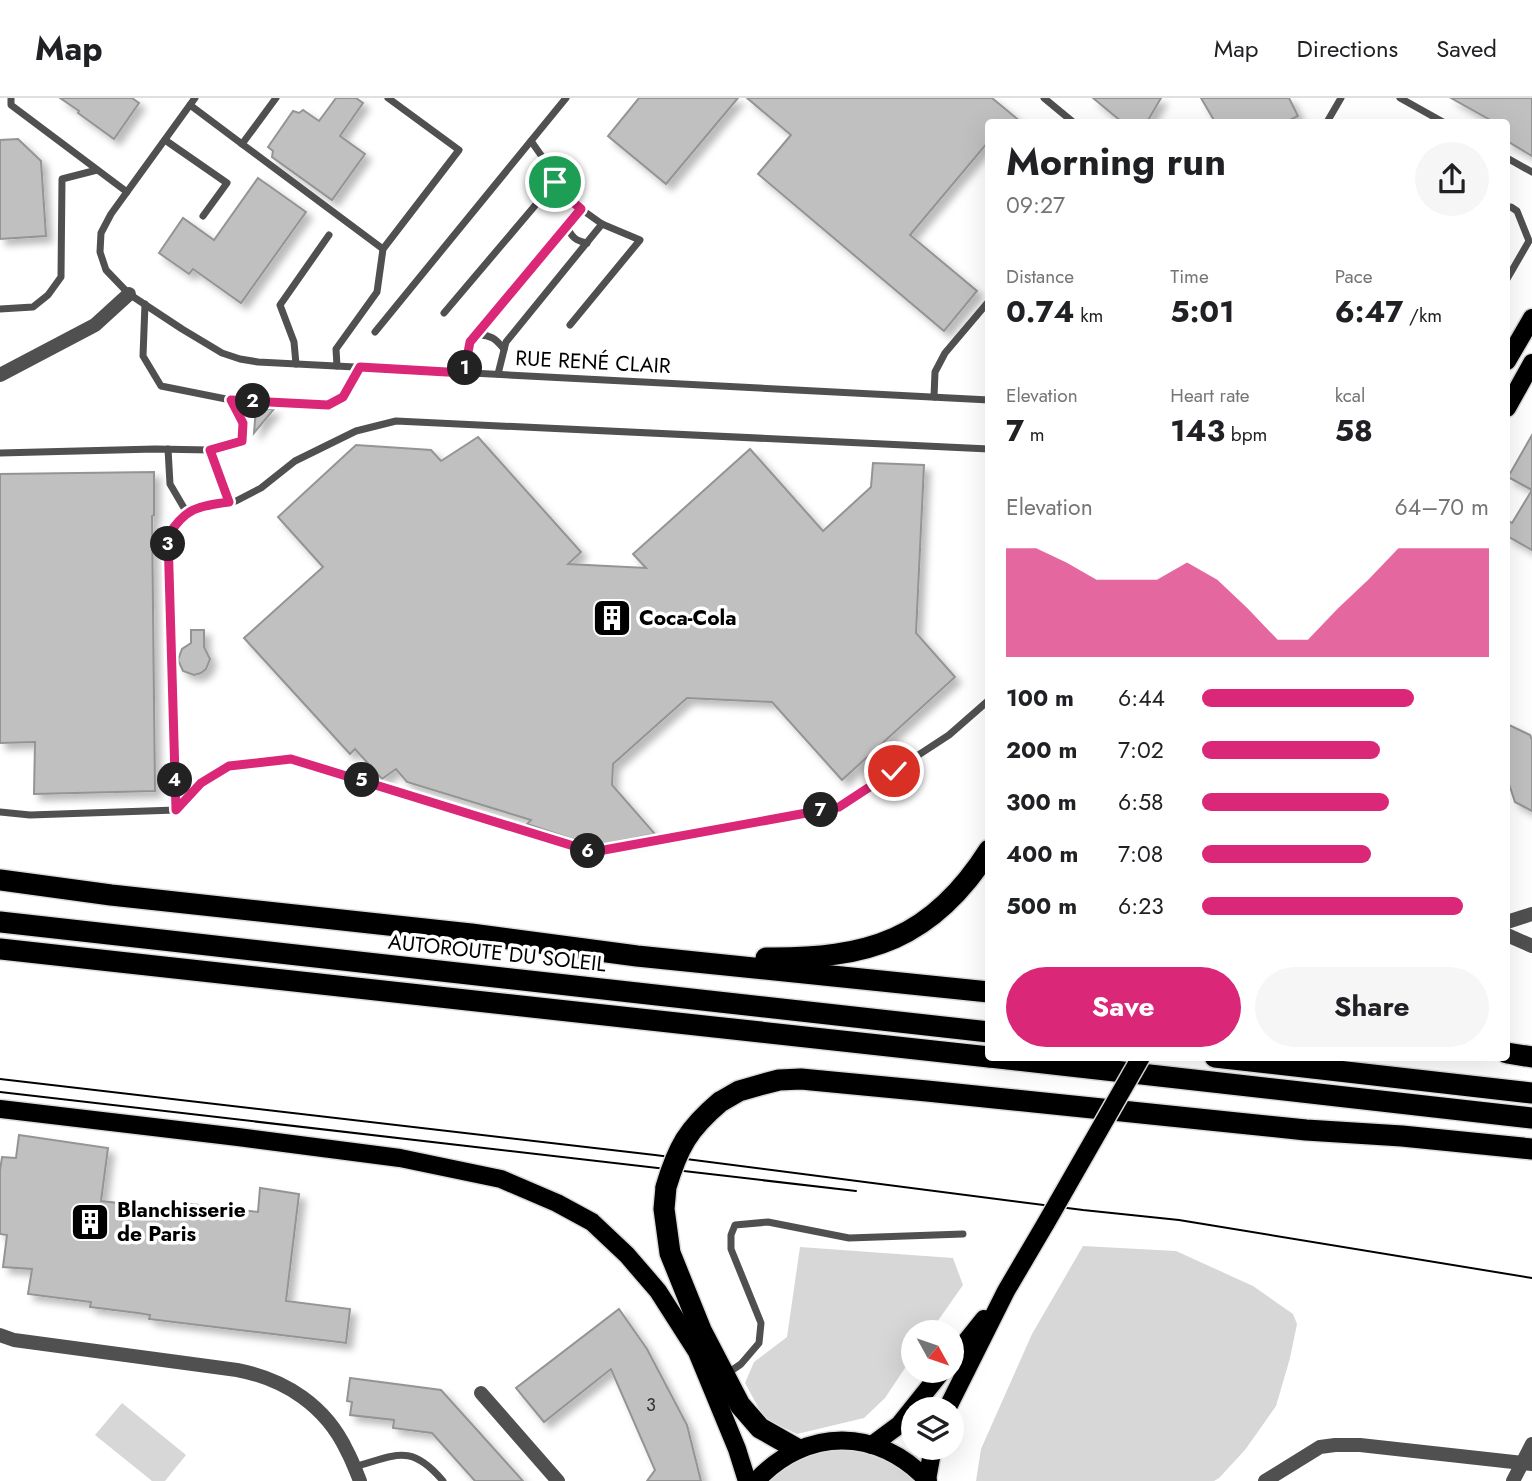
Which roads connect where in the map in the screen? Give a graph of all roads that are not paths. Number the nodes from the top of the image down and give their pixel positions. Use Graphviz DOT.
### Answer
graph roads {
  1 [pos="11,98"];
  2 [pos="195,98"];
  3 [pos="276,98"];
  4 [pos="388,98"];
  5 [pos="566,98"];
  6 [pos="1044,98"];
  7 [pos="1341,98"];
  8 [pos="1400,98"];
  9 [pos="190,105"];
  10 [pos="1069,119"];
  11 [pos="1329,119"];
  12 [pos="1438,119"];
  13 [pos="165,140"];
  14 [pos="531,141"];
  15 [pos="242,144"];
  16 [pos="1510,160"];
  17 [pos="97,170"];
  18 [pos="1532,172"];
  19 [pos="555,182"];
  20 [pos="127,192"];
  21 [pos="1510,207"];
  22 [pos="581,209"];
  23 [pos="203,216"];
  24 [pos="602,224"];
  25 [pos="567,226"];
  26 [pos="329,235"];
  27 [pos="587,243"];
  28 [pos="383,249"];
  29 [pos="1510,274"];
  30 [pos="129,294"];
  31 [pos="145,304"];
  32 [pos="985,306"];
  33 [pos="0,309"];
  34 [pos="444,313"];
  35 [pos="1532,318"];
  36 [pos="570,326"];
  37 [pos="375,332"];
  38 [pos="477,335"];
  39 [pos="504,349"];
  40 [pos="1510,356"];
  41 [pos="1532,363"];
  42 [pos="296,364"];
  43 [pos="337,366"];
  44 [pos="360,367"];
  45 [pos="464,373"];
  46 [pos="498,374"];
  47 [pos="0,375"];
  48 [pos="934,397"];
  49 [pos="231,400"];
  50 [pos="985,400"];
  51 [pos="1510,403"];
  52 [pos="168,449"];
  53 [pos="985,449"];
  54 [pos="210,450"];
  55 [pos="0,453"];
  56 [pos="229,502"];
  57 [pos="187,513"];
  58 [pos="985,704"];
  59 [pos="176,810"];
  60 [pos="0,812"];
  61 [pos="985,856"];
  62 [pos="0,880"];
  63 [pos="1532,914"];
  64 [pos="1510,921"];
  65 [pos="0,922"];
  66 [pos="471,934"];
  67 [pos="1510,936"];
  68 [pos="1532,946"];
  69 [pos="0,949"];
  70 [pos="985,992"];
  71 [pos="985,1032"];
  72 [pos="1510,1053"];
  73 [pos="985,1057"];
  74 [pos="1532,1057"];
  75 [pos="1025,1061"];
  76 [pos="1139,1061"];
  77 [pos="1250,1061"];
  78 [pos="1532,1093"];
  79 [pos="0,1109"];
  80 [pos="1532,1118"];
  81 [pos="1532,1149"];
  82 [pos="963,1234"];
  83 [pos="1006,1291"];
  84 [pos="0,1335"];
  85 [pos="964,1344"];
  86 [pos="725,1375"];
  87 [pos="933,1383"];
  88 [pos="481,1393"];
  89 [pos="953,1397"];
  90 [pos="872,1444"];
  91 [pos="1532,1444"];
  92 [pos="797,1449"];
  93 [pos="931,1460"];
  94 [pos="1526,1464"];
  95 [pos="354,1467"];
  96 [pos="360,1481"];
  97 [pos="443,1481"];
  98 [pos="558,1481"];
  99 [pos="747,1481"];
  100 [pos="755,1481"];
  101 [pos="928,1481"];
  102 [pos="1265,1481"];
  103 [pos="1513,1481"];
  1 -- 17 [label="lane"];
  2 -- 9 [label="lane, RUE RENÉ CLAIR"];
  3 -- 15 [label="lane"];
  4 -- 28 [label="lane"];
  5 -- 14 [label="lane"];
  6 -- 10 [label="lane"];
  7 -- 11 [label="lane"];
  8 -- 12 [label="lane"];
  9 -- 13 [label="lane, RUE RENÉ CLAIR"];
  9 -- 15 [label="lane"];
  13 -- 20 [label="lane, RUE RENÉ CLAIR"];
  13 -- 23 [label="lane"];
  14 -- 19 [label="lane"];
  14 -- 37 [label="lane"];
  15 -- 28 [label="lane"];
  16 -- 18 [label="lane"];
  17 -- 20 [label="lane"];
  17 -- 33 [label="lane"];
  19 -- 22 [label="lane"];
  19 -- 34 [label="lane"];
  20 -- 30 [label="lane, RUE RENÉ CLAIR"];
  21 -- 29 [label="lane"];
  22 -- 24 [label="lane"];
  22 -- 25 [label="lane"];
  24 -- 27 [label="lane"];
  24 -- 36 [label="lane"];
  25 -- 27 [label="lane"];
  25 -- 38 [label="lane"];
  26 -- 42 [label="lane"];
  27 -- 39 [label="lane"];
  28 -- 43 [label="lane"];
  30 -- 31 [label="lane, RUE RENÉ CLAIR"];
  30 -- 47 [label="street"];
  31 -- 42 [label="lane, RUE RENÉ CLAIR"];
  31 -- 49 [label="lane"];
  32 -- 48 [label="lane"];
  35 -- 40 [label="main road"];
  38 -- 39 [label="lane"];
  38 -- 45 [label="lane"];
  39 -- 46 [label="lane"];
  41 -- 51 [label="main road"];
  42 -- 43 [label="lane, RUE RENÉ CLAIR"];
  43 -- 44 [label="lane, RUE RENÉ CLAIR"];
  44 -- 45 [label="lane, RUE RENÉ CLAIR"];
  44 -- 49 [label="lane"];
  45 -- 46 [label="lane, RUE RENÉ CLAIR"];
  46 -- 48 [label="lane, RUE RENÉ CLAIR"];
  48 -- 50 [label="lane, RUE RENÉ CLAIR"];
  49 -- 54 [label="lane"];
  52 -- 54 [label="lane"];
  52 -- 55 [label="lane"];
  52 -- 57 [label="lane"];
  53 -- 56 [label="lane"];
  54 -- 56 [label="lane"];
  56 -- 57 [label="lane"];
  57 -- 59 [label="lane"];
  58 -- 59 [label="lane"];
  59 -- 60 [label="lane"];
  61 -- 66 [label="highway"];
  62 -- 66 [label="highway"];
  63 -- 64 [label="street"];
  65 -- 71 [label="highway, AUTOROUTE DU SOLEIL"];
  66 -- 70 [label="highway"];
  67 -- 68 [label="street"];
  69 -- 73 [label="highway"];
  72 -- 74 [label="highway"];
  75 -- 80 [label="highway"];
  76 -- 83 [label="main road, bridge"];
  77 -- 78 [label="highway"];
  79 -- 99 [label="main road"];
  81 -- 86 [label="highway, bridge"];
  82 -- 86 [label="lane"];
  83 -- 85 [label="main road"];
  83 -- 89 [label="main road"];
  84 -- 95 [label="street"];
  86 -- 92 [label="highway"];
  87 -- 90 [label="main road"];
  88 -- 98 [label="street"];
  90 -- 92 [label="main road"];
  90 -- 101 [label="main road"];
  91 -- 94 [label="street"];
  92 -- 100 [label="main road"];
  93 -- 101 [label="main road"];
  94 -- 102 [label="street"];
  94 -- 103 [label="street"];
  95 -- 96 [label="street"];
  95 -- 97 [label="lane"];
}
